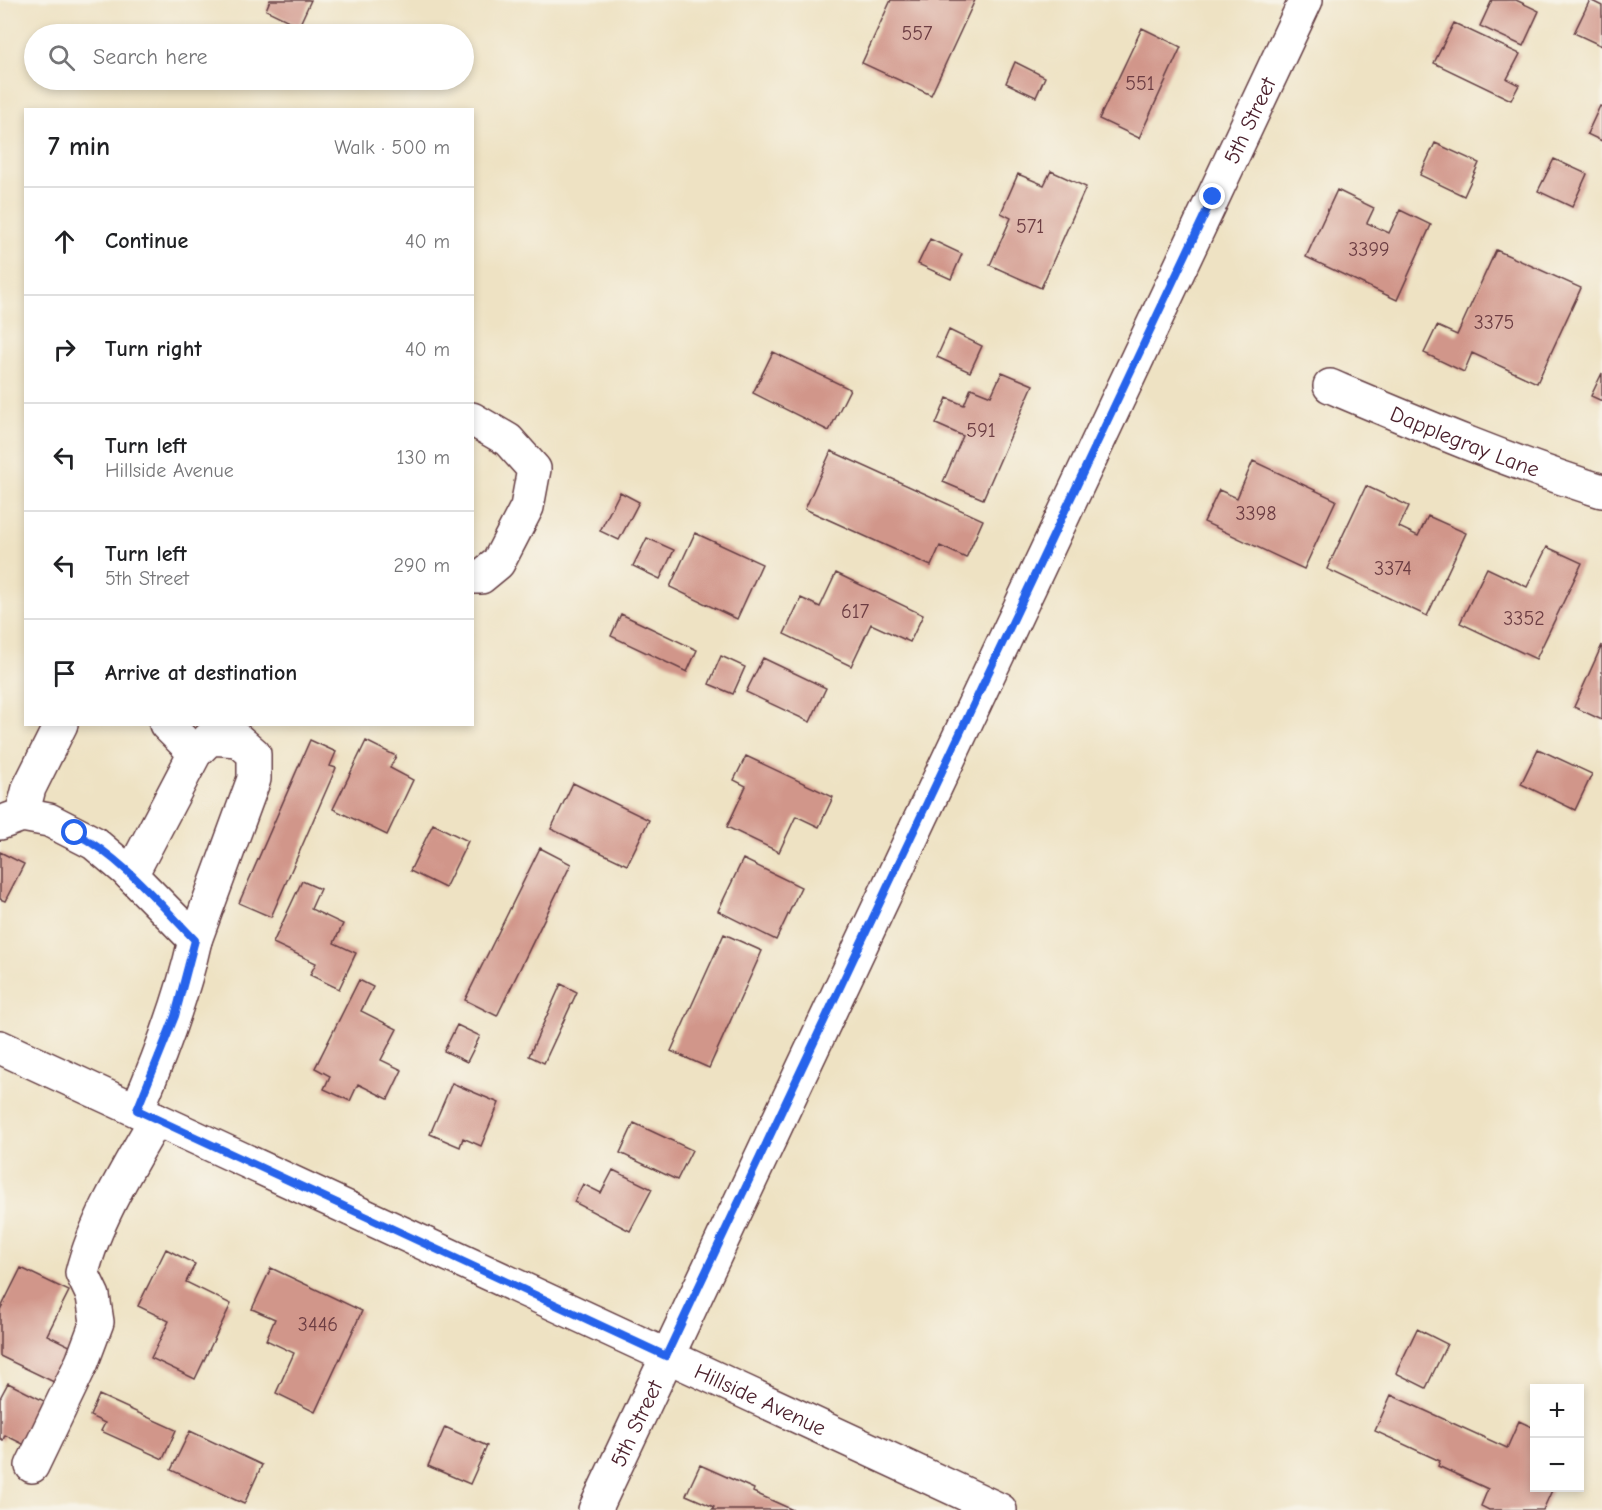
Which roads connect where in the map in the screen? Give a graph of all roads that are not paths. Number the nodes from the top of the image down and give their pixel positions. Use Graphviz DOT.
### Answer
graph roads {
  1 [pos="1306,0"];
  2 [pos="1330,386"];
  3 [pos="474,420"];
  4 [pos="1602,491"];
  5 [pos="474,577"];
  6 [pos="60,726"];
  7 [pos="168,726"];
  8 [pos="195,753"];
  9 [pos="11,819"];
  10 [pos="131,875"];
  11 [pos="195,940"];
  12 [pos="0,1047"];
  13 [pos="146,1114"];
  14 [pos="666,1356"];
  15 [pos="32,1466"];
  16 [pos="595,1510"];
  17 [pos="1000,1510"];
  1 -- 14 [label="street, 5th Street"];
  2 -- 4 [label="street, Dapplegray Lane"];
  3 -- 5 [label="street"];
  6 -- 9 [label="street"];
  7 -- 8 [label="street"];
  8 -- 10 [label="street"];
  8 -- 11 [label="street"];
  9 -- 10 [label="street"];
  10 -- 11 [label="street"];
  11 -- 13 [label="street"];
  12 -- 13 [label="street, Hillside Avenue"];
  13 -- 14 [label="street, Hillside Avenue"];
  13 -- 15 [label="street"];
  14 -- 16 [label="street, 5th Street"];
  14 -- 17 [label="street, Hillside Avenue"];
}
